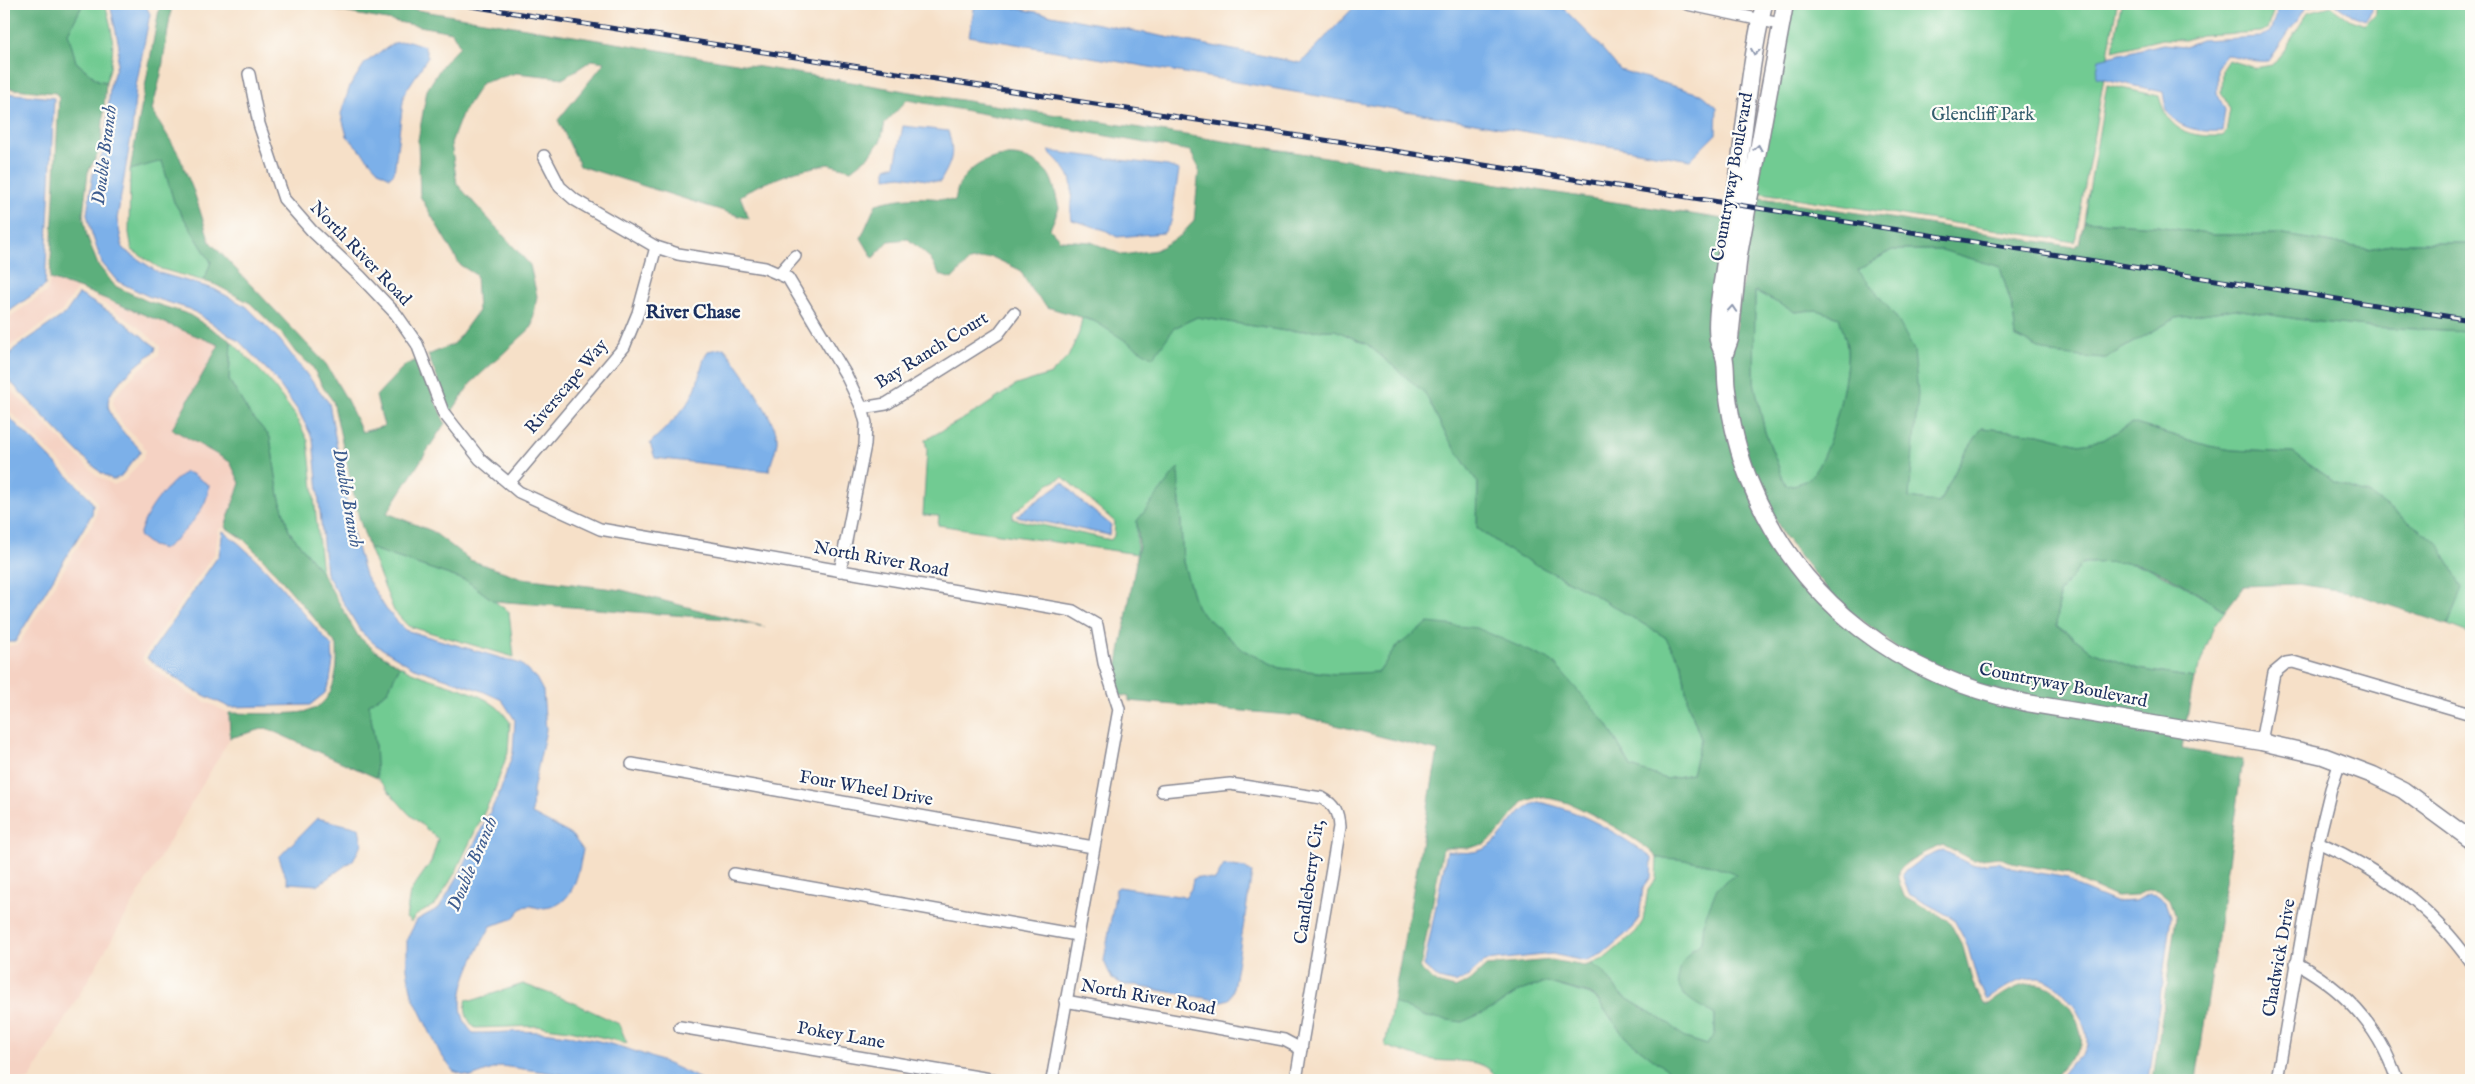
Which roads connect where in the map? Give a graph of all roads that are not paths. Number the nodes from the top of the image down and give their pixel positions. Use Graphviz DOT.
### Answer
graph roads {
  1 [pos="1688,4"];
  2 [pos="1785,4"];
  3 [pos="1762,12"];
  4 [pos="1780,24"];
  5 [pos="249,74"];
  6 [pos="544,156"];
  7 [pos="656,247"];
  8 [pos="795,256"];
  9 [pos="780,273"];
  10 [pos="1014,313"];
  11 [pos="1724,356"];
  12 [pos="862,408"];
  13 [pos="509,483"];
  14 [pos="840,571"];
  15 [pos="2471,714"];
  16 [pos="2261,742"];
  17 [pos="2340,762"];
  18 [pos="632,764"];
  19 [pos="1162,791"];
  20 [pos="2471,840"];
  21 [pos="2318,842"];
  22 [pos="1093,847"];
  23 [pos="734,874"];
  24 [pos="1077,935"];
  25 [pos="2296,963"];
  26 [pos="2471,963"];
  27 [pos="1065,1001"];
  28 [pos="680,1027"];
  29 [pos="1301,1049"];
  30 [pos="996,1080"];
  31 [pos="1052,1080"];
  32 [pos="1296,1080"];
  33 [pos="2277,1080"];
  34 [pos="2397,1080"];
  1 -- 3 [label="street"];
  2 -- 4 [label="street, Countryway Boulevard"];
  3 -- 4 [label="street"];
  3 -- 11 [label="street, Countryway Boulevard, one-way"];
  11 -- 4 [label="street, Countryway Boulevard, one-way"];
  5 -- 13 [label="street, North River Road"];
  6 -- 7 [label="street"];
  7 -- 9 [label="street"];
  7 -- 13 [label="street, Riverscape Way"];
  8 -- 9 [label="street"];
  9 -- 12 [label="street"];
  10 -- 12 [label="street, Bay Ranch Court"];
  11 -- 16 [label="street, Countryway Boulevard"];
  12 -- 14 [label="street"];
  13 -- 14 [label="street, North River Road"];
  14 -- 22 [label="street, North River Road"];
  15 -- 16 [label="street"];
  16 -- 17 [label="street, Countryway Boulevard"];
  17 -- 20 [label="street, Countryway Boulevard"];
  17 -- 21 [label="street, Chadwick Drive"];
  18 -- 22 [label="street, Four Wheel Drive"];
  19 -- 29 [label="street, Candleberry Cir,"];
  21 -- 25 [label="street, Chadwick Drive"];
  21 -- 26 [label="street"];
  22 -- 24 [label="street, North River Road"];
  23 -- 24 [label="street"];
  24 -- 27 [label="street, North River Road"];
  25 -- 33 [label="street, Chadwick Drive"];
  25 -- 34 [label="street"];
  27 -- 29 [label="street, North River Road"];
  27 -- 31 [label="street"];
  28 -- 30 [label="street, Pokey Lane"];
  29 -- 32 [label="street"];
}
